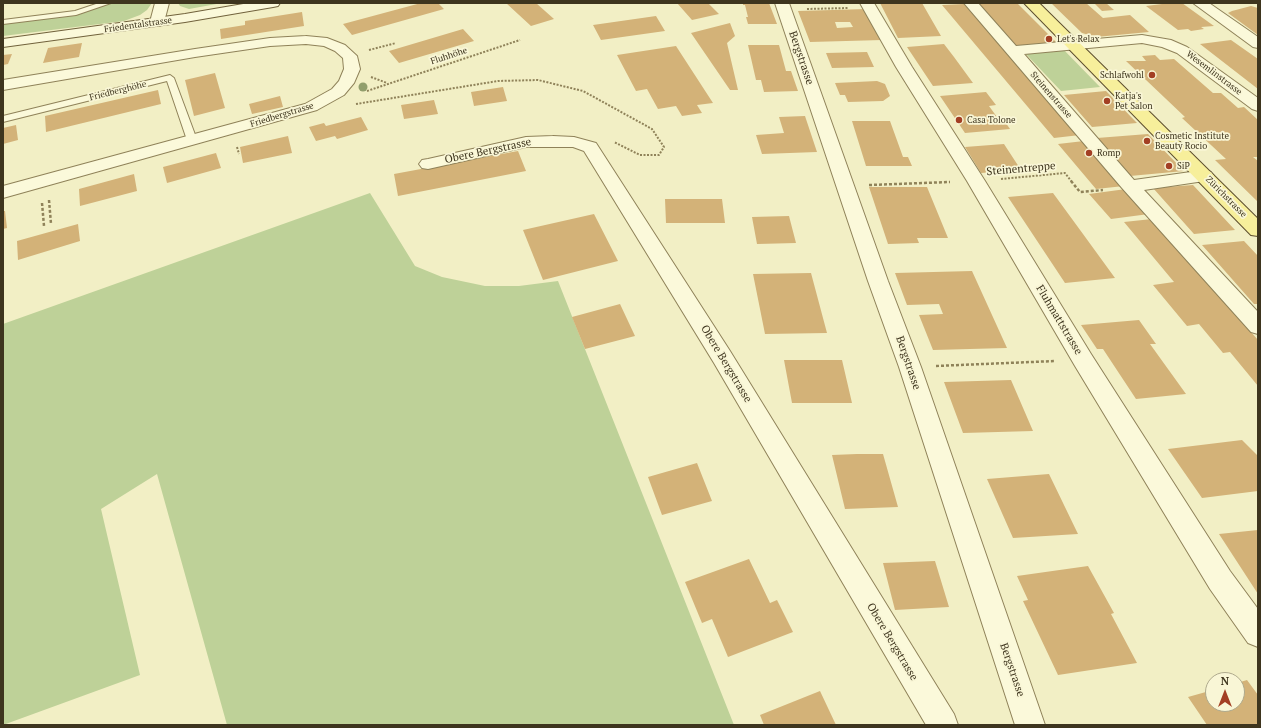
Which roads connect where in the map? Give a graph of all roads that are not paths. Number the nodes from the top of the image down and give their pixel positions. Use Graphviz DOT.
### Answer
graph roads {
  1 [pos="107,3"];
  2 [pos="162,3"];
  3 [pos="273,3"];
  4 [pos="782,3"];
  5 [pos="867,3"];
  6 [pos="971,3"];
  7 [pos="1031,3"];
  8 [pos="1200,3"];
  9 [pos="3,22"];
  10 [pos="157,22"];
  11 [pos="3,43"];
  12 [pos="1258,44"];
  13 [pos="1074,46"];
  14 [pos="1013,51"];
  15 [pos="3,85"];
  16 [pos="1258,106"];
  17 [pos="3,119"];
  18 [pos="192,140"];
  19 [pos="428,164"];
  20 [pos="1205,176"];
  21 [pos="1130,185"];
  22 [pos="3,192"];
  23 [pos="1258,230"];
  24 [pos="1258,326"];
  25 [pos="1258,633"];
  26 [pos="943,725"];
  27 [pos="1030,725"];
  1 -- 9 [label="lane"];
  2 -- 10 [label="street"];
  3 -- 10 [label="street, Friedentalstrasse"];
  4 -- 27 [label="street, Bergstrasse"];
  5 -- 25 [label="street, Fluhmattstrasse"];
  6 -- 14 [label="street, Steinenstrasse"];
  7 -- 13 [label="main road, Zürichstrasse"];
  8 -- 12 [label="street"];
  10 -- 11 [label="street, Friedentalstrasse"];
  13 -- 14 [label="street"];
  13 -- 16 [label="street, Wesemlinstrasse"];
  13 -- 20 [label="main road, Zürichstrasse"];
  14 -- 21 [label="street, Steinenstrasse"];
  15 -- 18 [label="street, Friedbergstrasse"];
  17 -- 18 [label="lane, Friedberghöhe"];
  18 -- 22 [label="street, Friedbergstrasse"];
  19 -- 26 [label="street, Obere Bergstrasse"];
  20 -- 21 [label="street"];
  20 -- 23 [label="main road, Zürichstrasse"];
  21 -- 24 [label="street, Steinenstrasse"];
}
